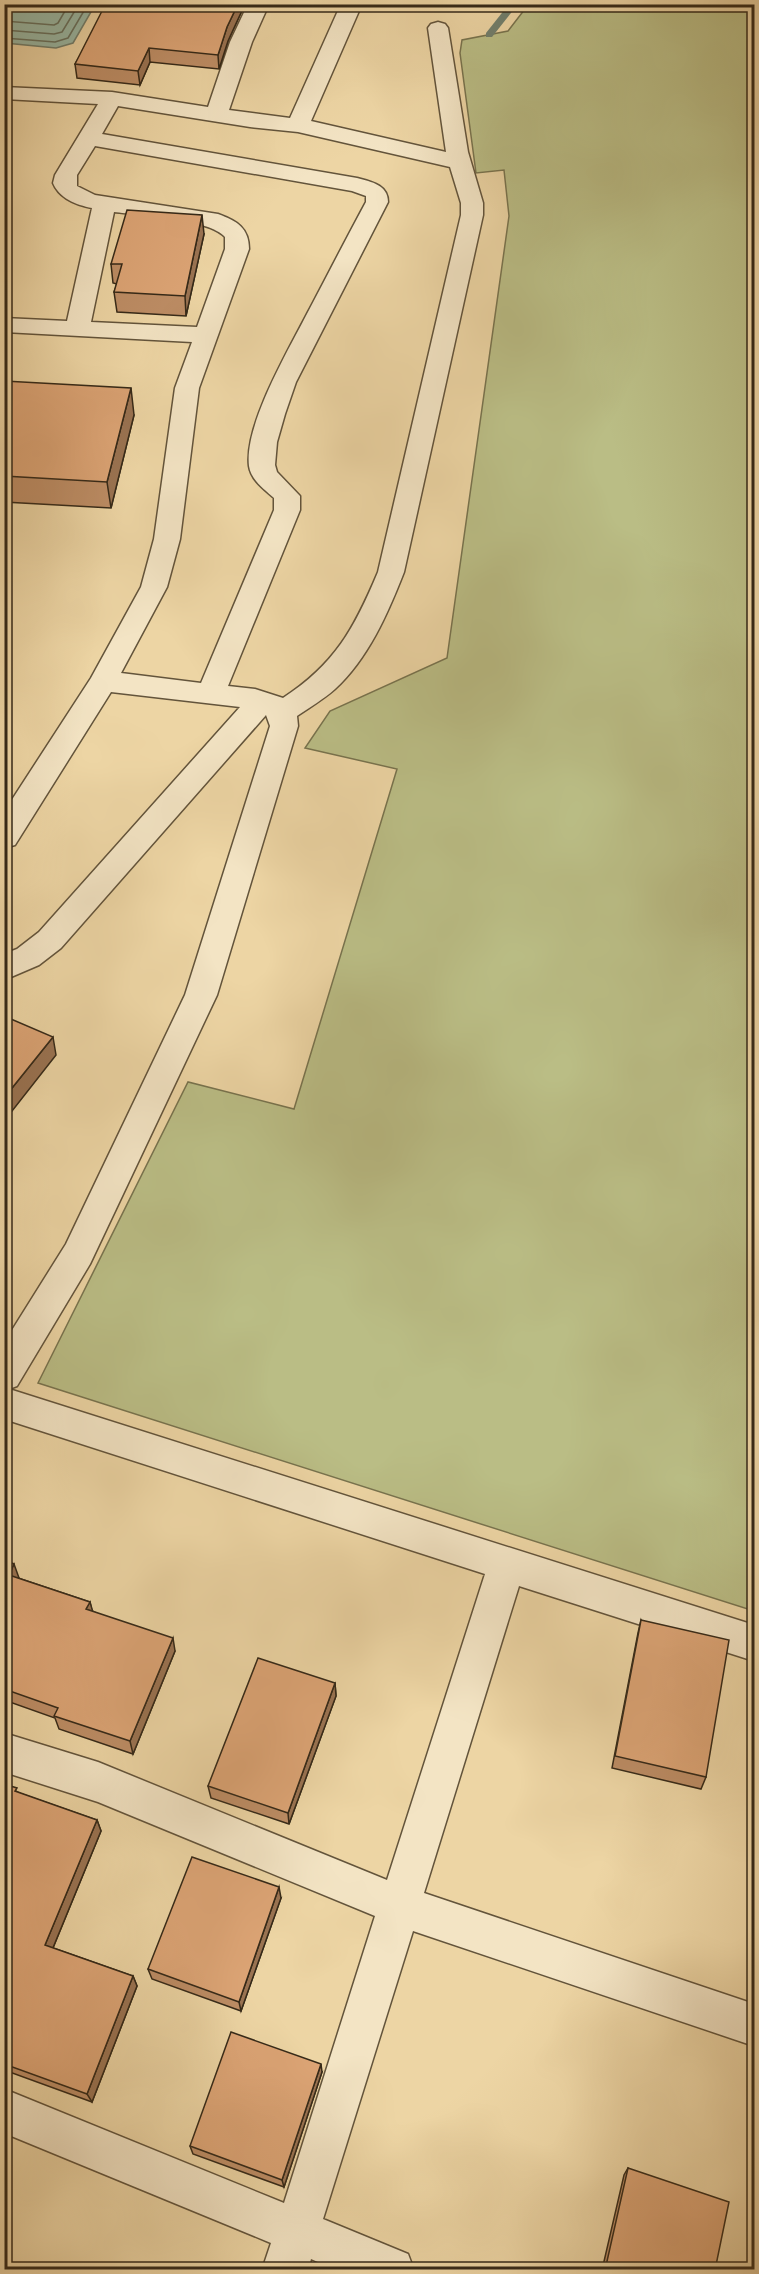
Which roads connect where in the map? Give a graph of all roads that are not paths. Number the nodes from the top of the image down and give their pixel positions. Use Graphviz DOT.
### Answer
graph roads {
  1 [pos="259,4"];
  2 [pos="352,4"];
  3 [pos="438,28"];
  4 [pos="4,93"];
  5 [pos="112,98"];
  6 [pos="216,115"];
  7 [pos="298,124"];
  8 [pos="88,138"];
  9 [pos="459,162"];
  10 [pos="104,204"];
  11 [pos="4,325"];
  12 [pos="78,328"];
  13 [pos="204,334"];
  14 [pos="103,681"];
  15 [pos="212,693"];
  16 [pos="272,707"];
  17 [pos="4,837"];
  18 [pos="4,968"];
  19 [pos="4,1375"];
  20 [pos="4,1403"];
  21 [pos="507,1564"];
  22 [pos="754,1643"];
  23 [pos="4,1752"];
  24 [pos="401,1906"];
  25 [pos="754,2025"];
  26 [pos="4,2111"];
  27 [pos="291,2250"];
  28 [pos="392,2270"];
  1 -- 6 [label="street"];
  2 -- 7 [label="street"];
  3 -- 9 [label="street"];
  4 -- 5 [label="street"];
  5 -- 6 [label="street"];
  5 -- 8 [label="street"];
  6 -- 7 [label="street"];
  7 -- 9 [label="street"];
  8 -- 10 [label="street"];
  8 -- 15 [label="street"];
  9 -- 16 [label="street"];
  10 -- 12 [label="street"];
  10 -- 13 [label="street"];
  11 -- 12 [label="street"];
  12 -- 13 [label="street"];
  13 -- 14 [label="street"];
  14 -- 15 [label="street"];
  14 -- 17 [label="street"];
  15 -- 16 [label="street"];
  16 -- 18 [label="street"];
  16 -- 19 [label="street"];
  20 -- 21 [label="street"];
  21 -- 22 [label="street"];
  21 -- 24 [label="street"];
  23 -- 24 [label="street"];
  24 -- 25 [label="street"];
  24 -- 27 [label="street"];
  26 -- 27 [label="street"];
  27 -- 28 [label="street"];
}
